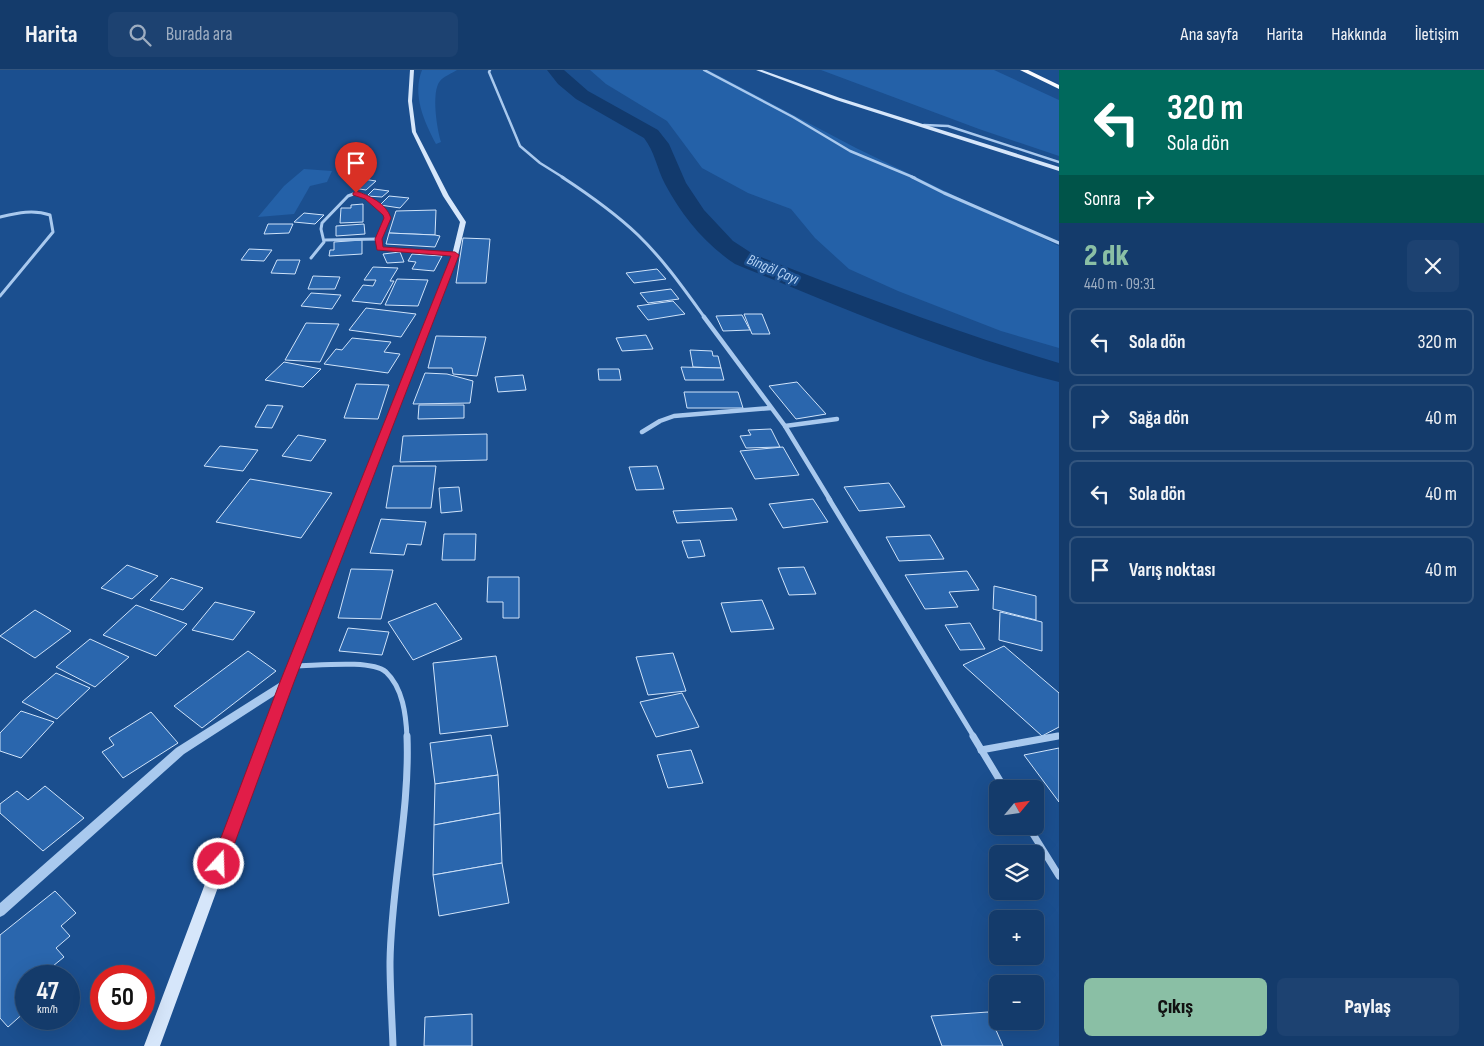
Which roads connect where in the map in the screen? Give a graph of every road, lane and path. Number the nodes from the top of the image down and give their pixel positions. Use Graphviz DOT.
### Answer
graph roads {
  1 [pos="412,70"];
  2 [pos="490,70"];
  3 [pos="704,70"];
  4 [pos="758,70"];
  5 [pos="1024,70"];
  6 [pos="1059,87"];
  7 [pos="924,125"];
  8 [pos="1059,162"];
  9 [pos="1059,169"];
  10 [pos="0,217"];
  11 [pos="378,239"];
  12 [pos="325,240"];
  13 [pos="1059,243"];
  14 [pos="455,255"];
  15 [pos="311,258"];
  16 [pos="0,296"];
  17 [pos="771,408"];
  18 [pos="837,419"];
  19 [pos="785,426"];
  20 [pos="642,432"];
  21 [pos="294,666"];
  22 [pos="287,682"];
  23 [pos="1059,736"];
  24 [pos="981,750"];
  25 [pos="999,780"];
  26 [pos="1034,835"];
  27 [pos="1059,876"];
  28 [pos="0,911"];
  29 [pos="152,1046"];
  30 [pos="393,1046"];
  1 -- 14 [label="main road"];
  2 -- 17 [label="street"];
  3 -- 13 [label="street"];
  4 -- 7 [label="main road"];
  5 -- 6 [label="highway"];
  7 -- 8 [label="street"];
  7 -- 9 [label="main road"];
  10 -- 16 [label="street"];
  11 -- 12 [label="street"];
  11 -- 12 [label="street"];
  11 -- 14 [label="street"];
  12 -- 15 [label="street"];
  14 -- 21 [label="main road"];
  17 -- 19 [label="street"];
  17 -- 20 [label="street"];
  18 -- 19 [label="street"];
  19 -- 24 [label="street"];
  21 -- 22 [label="main road"];
  21 -- 30 [label="street"];
  22 -- 28 [label="street"];
  22 -- 29 [label="main road"];
  23 -- 24 [label="street"];
  24 -- 25 [label="street"];
  26 -- 27 [label="street"];
}
